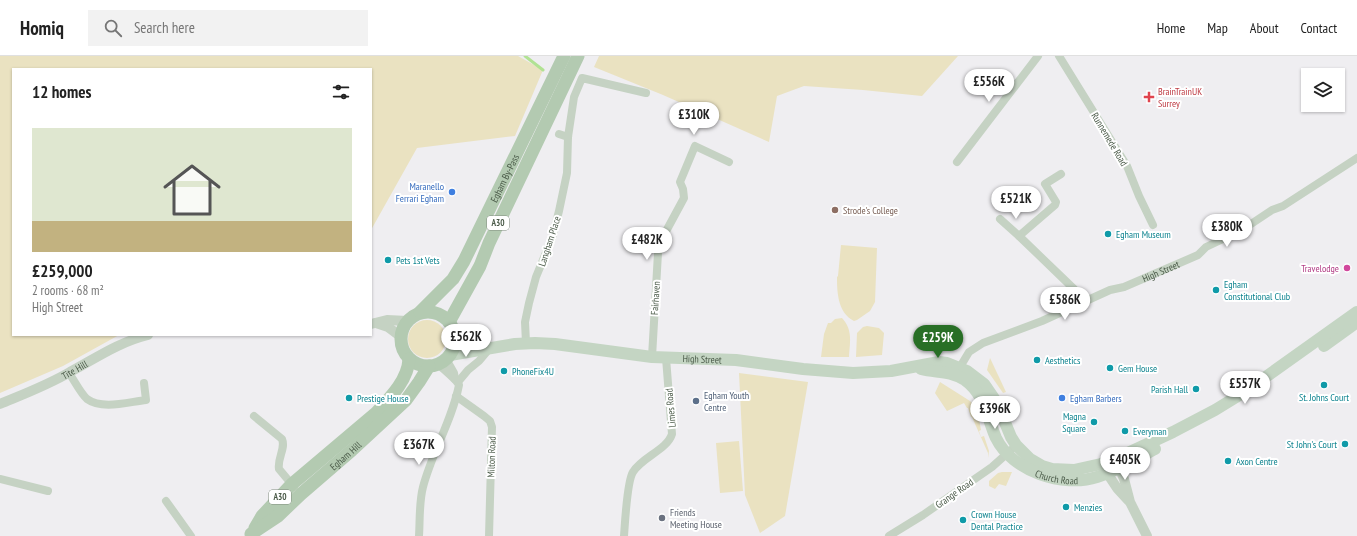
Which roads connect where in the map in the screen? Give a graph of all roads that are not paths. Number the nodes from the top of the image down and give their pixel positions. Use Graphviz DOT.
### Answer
graph roads {
  1 [pos="564,56"];
  2 [pos="578,56"];
  3 [pos="1038,56"];
  4 [pos="1059,56"];
  5 [pos="646,93"];
  6 [pos="559,134"];
  7 [pos="568,137"];
  8 [pos="1357,158"];
  9 [pos="729,162"];
  10 [pos="956,162"];
  11 [pos="1061,174"];
  12 [pos="1000,219"];
  13 [pos="1153,225"];
  14 [pos="1019,236"];
  15 [pos="1080,304"];
  16 [pos="420,312"];
  17 [pos="1357,312"];
  18 [pos="407,321"];
  19 [pos="1357,322"];
  20 [pos="374,323"];
  21 [pos="451,327"];
  22 [pos="144,336"];
  23 [pos="400,336"];
  24 [pos="526,343"];
  25 [pos="490,348"];
  26 [pos="652,357"];
  27 [pos="666,358"];
  28 [pos="409,359"];
  29 [pos="440,361"];
  30 [pos="958,371"];
  31 [pos="70,373"];
  32 [pos="457,381"];
  33 [pos="144,383"];
  34 [pos="455,400"];
  35 [pos="0,404"];
  36 [pos="254,416"];
  37 [pos="1016,445"];
  38 [pos="1007,454"];
  39 [pos="1117,463"];
  40 [pos="1104,469"];
  41 [pos="0,479"];
  42 [pos="292,484"];
  43 [pos="48,491"];
  44 [pos="301,494"];
  45 [pos="166,501"];
  46 [pos="1130,502"];
  47 [pos="250,535"];
  48 [pos="191,536"];
  49 [pos="419,536"];
  50 [pos="489,536"];
  51 [pos="624,536"];
  52 [pos="889,536"];
  53 [pos="1147,536"];
  1 -- 16 [label="main road, Egham By-Pass / A30"];
  2 -- 21 [label="main road, Egham By-Pass / A30"];
  3 -- 10 [label="street"];
  4 -- 13 [label="street, Runnemede Road"];
  5 -- 7 [label="street, Langham Place"];
  6 -- 7 [label="street"];
  7 -- 24 [label="street, Langham Place"];
  8 -- 15 [label="street, High Street"];
  9 -- 26 [label="street, Fairhaven"];
  11 -- 14 [label="street"];
  12 -- 14 [label="street"];
  14 -- 15 [label="street"];
  15 -- 30 [label="street, High Street"];
  16 -- 18 [label="main road"];
  16 -- 21 [label="main road"];
  17 -- 39 [label="main road, Church Road"];
  18 -- 20 [label="street"];
  18 -- 23 [label="main road"];
  19 -- 39 [label="main road, Church Road"];
  20 -- 23 [label="street"];
  21 -- 25 [label="main road"];
  21 -- 29 [label="main road"];
  22 -- 31 [label="street, Tite Hill"];
  23 -- 28 [label="main road"];
  24 -- 25 [label="main road, High Street"];
  24 -- 26 [label="main road, High Street"];
  25 -- 29 [label="main road, High Street"];
  25 -- 32 [label="street"];
  26 -- 27 [label="main road, High Street"];
  27 -- 30 [label="main road, High Street"];
  27 -- 51 [label="street, Limes Road"];
  28 -- 29 [label="main road"];
  28 -- 42 [label="main road, Egham Hill / A30"];
  29 -- 32 [label="street"];
  29 -- 44 [label="main road, Egham Hill / A30"];
  30 -- 37 [label="main road, Church Road"];
  30 -- 38 [label="main road, Church Road"];
  31 -- 33 [label="street"];
  31 -- 35 [label="street, Tite Hill"];
  32 -- 34 [label="street"];
  34 -- 49 [label="street"];
  34 -- 50 [label="street, Milton Road"];
  36 -- 42 [label="street"];
  37 -- 38 [label="street, Grange Road"];
  37 -- 40 [label="main road, Church Road"];
  38 -- 40 [label="main road, Church Road"];
  38 -- 52 [label="street, Grange Road"];
  39 -- 40 [label="main road, Church Road"];
  39 -- 46 [label="street"];
  40 -- 46 [label="street"];
  41 -- 43 [label="street"];
  42 -- 44 [label="street"];
  42 -- 47 [label="main road, Egham Hill / A30"];
  44 -- 47 [label="main road, Egham Hill / A30"];
  45 -- 48 [label="street"];
  46 -- 53 [label="street"];
}
